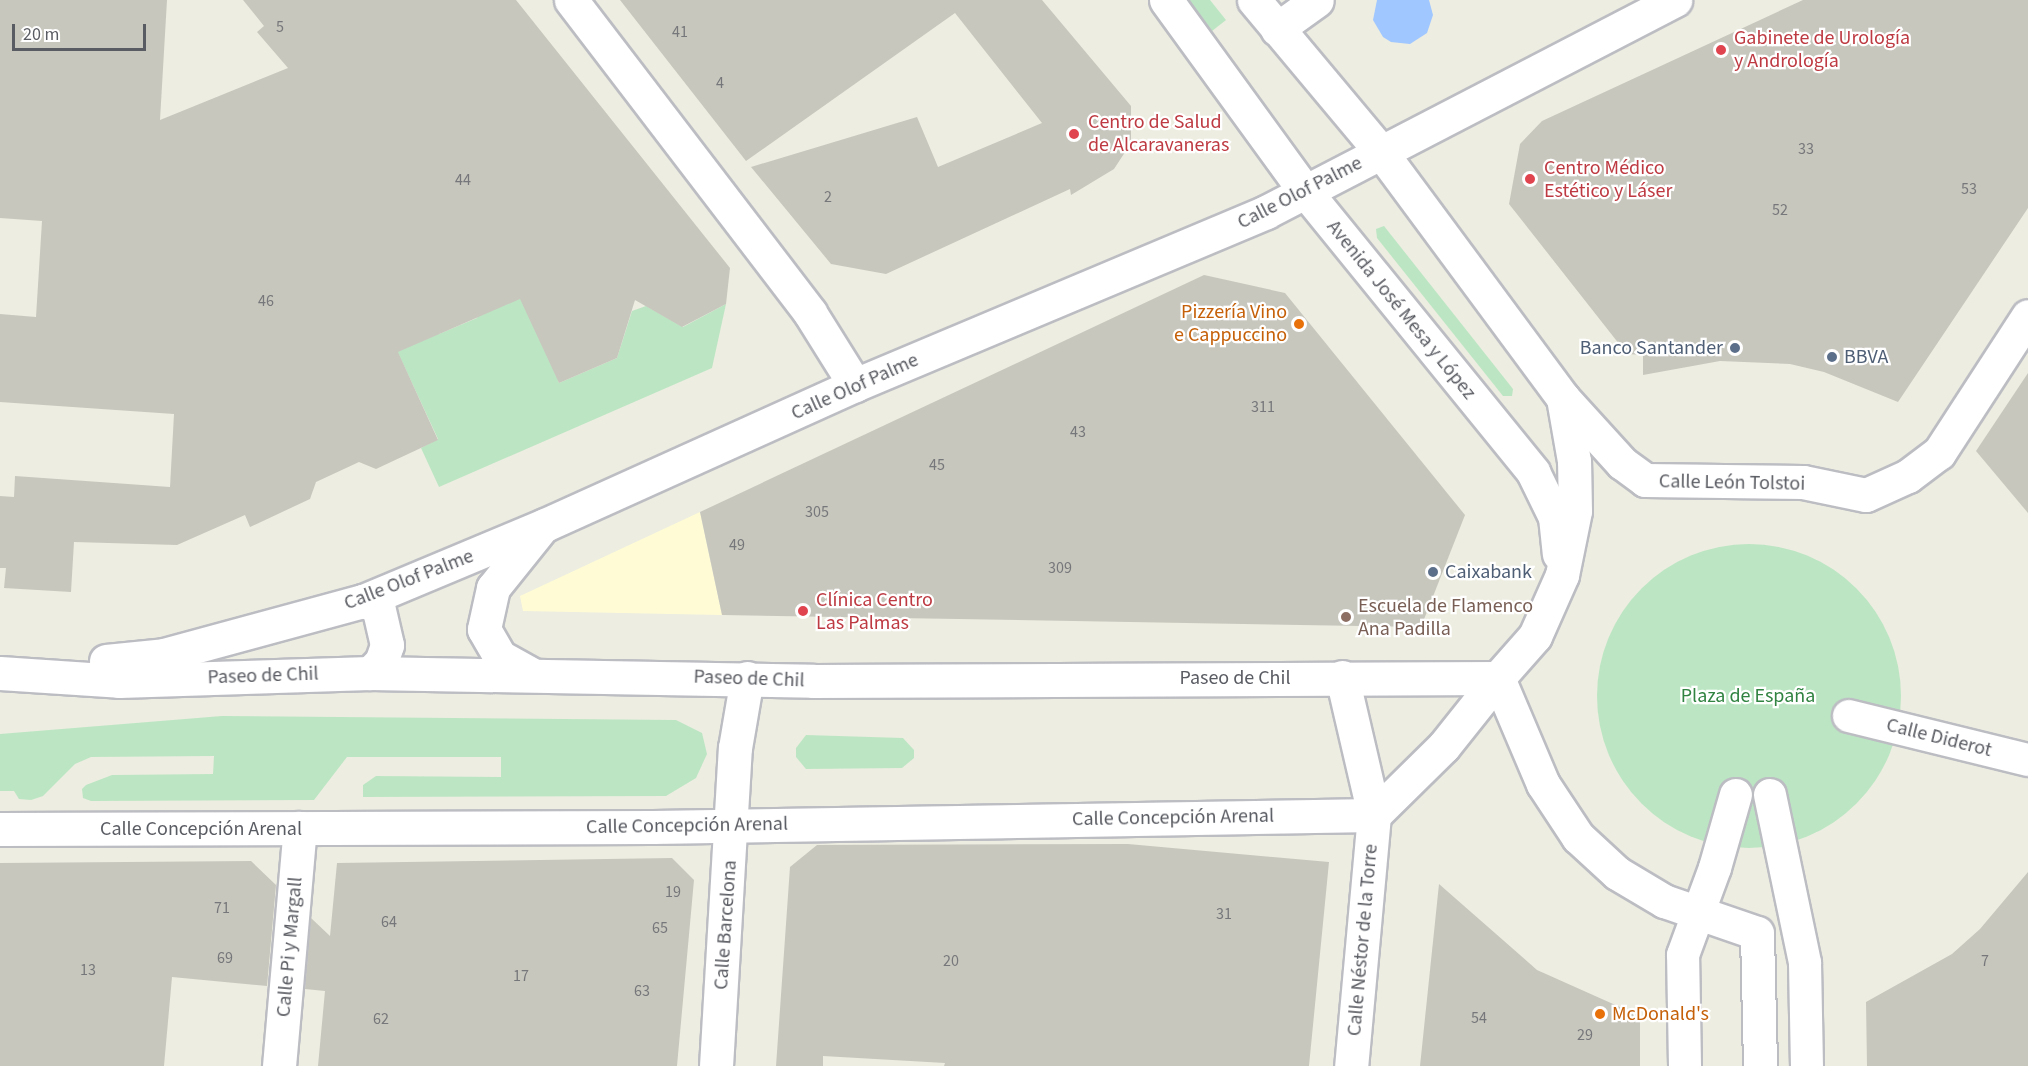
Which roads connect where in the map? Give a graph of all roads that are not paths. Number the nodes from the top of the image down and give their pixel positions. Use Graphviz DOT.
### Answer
graph roads {
  1 [pos="571,0"];
  2 [pos="1166,0"];
  3 [pos="1254,0"];
  4 [pos="1317,0"];
  5 [pos="1675,0"];
  6 [pos="1277,28"];
  7 [pos="1381,152"];
  8 [pos="1305,191"];
  9 [pos="2028,316"];
  10 [pos="855,385"];
  11 [pos="1563,398"];
  12 [pos="544,525"];
  13 [pos="1562,575"];
  14 [pos="363,601"];
  15 [pos="0,668"];
  16 [pos="0,673"];
  17 [pos="370,673"];
  18 [pos="531,674"];
  19 [pos="1342,677"];
  20 [pos="747,678"];
  21 [pos="1498,678"];
  22 [pos="1849,716"];
  23 [pos="2028,760"];
  24 [pos="1736,795"];
  25 [pos="1770,795"];
  26 [pos="1374,815"];
  27 [pos="732,826"];
  28 [pos="300,828"];
  29 [pos="0,829"];
  30 [pos="1698,912"];
  31 [pos="279,1066"];
  32 [pos="716,1066"];
  33 [pos="1351,1066"];
  34 [pos="1685,1066"];
  35 [pos="1760,1066"];
  36 [pos="1807,1066"];
  1 -- 10 [label="street"];
  2 -- 8 [label="street, Avenida José Mesa y López"];
  3 -- 6 [label="street"];
  4 -- 6 [label="street"];
  5 -- 7 [label="street, Calle Olof Palme"];
  6 -- 7 [label="street"];
  7 -- 8 [label="street, Calle Olof Palme"];
  7 -- 11 [label="street"];
  8 -- 10 [label="street, Calle Olof Palme"];
  8 -- 13 [label="street, Avenida José Mesa y López"];
  9 -- 11 [label="street, Calle León Tolstoi"];
  10 -- 12 [label="street, Calle Olof Palme"];
  11 -- 13 [label="street"];
  12 -- 14 [label="street, Calle Olof Palme"];
  12 -- 18 [label="street"];
  13 -- 21 [label="street"];
  14 -- 15 [label="street, Calle Olof Palme"];
  14 -- 17 [label="street"];
  16 -- 17 [label="street, Paseo de Chil"];
  17 -- 18 [label="street, Paseo de Chil"];
  18 -- 20 [label="street, Paseo de Chil"];
  19 -- 20 [label="street, Paseo de Chil"];
  19 -- 21 [label="street, Paseo de Chil"];
  19 -- 26 [label="street, Calle Néstor de la Torre"];
  20 -- 27 [label="street, Calle Barcelona"];
  21 -- 26 [label="street"];
  21 -- 30 [label="street"];
  22 -- 23 [label="street, Calle Diderot"];
  24 -- 30 [label="street"];
  25 -- 36 [label="street"];
  26 -- 27 [label="street, Calle Concepción Arenal"];
  26 -- 33 [label="street, Calle Néstor de la Torre"];
  27 -- 28 [label="street, Calle Concepción Arenal"];
  27 -- 32 [label="street, Calle Barcelona"];
  28 -- 29 [label="street, Calle Concepción Arenal"];
  28 -- 31 [label="street, Calle Pi y Margall"];
  30 -- 34 [label="street"];
  30 -- 35 [label="street"];
}
